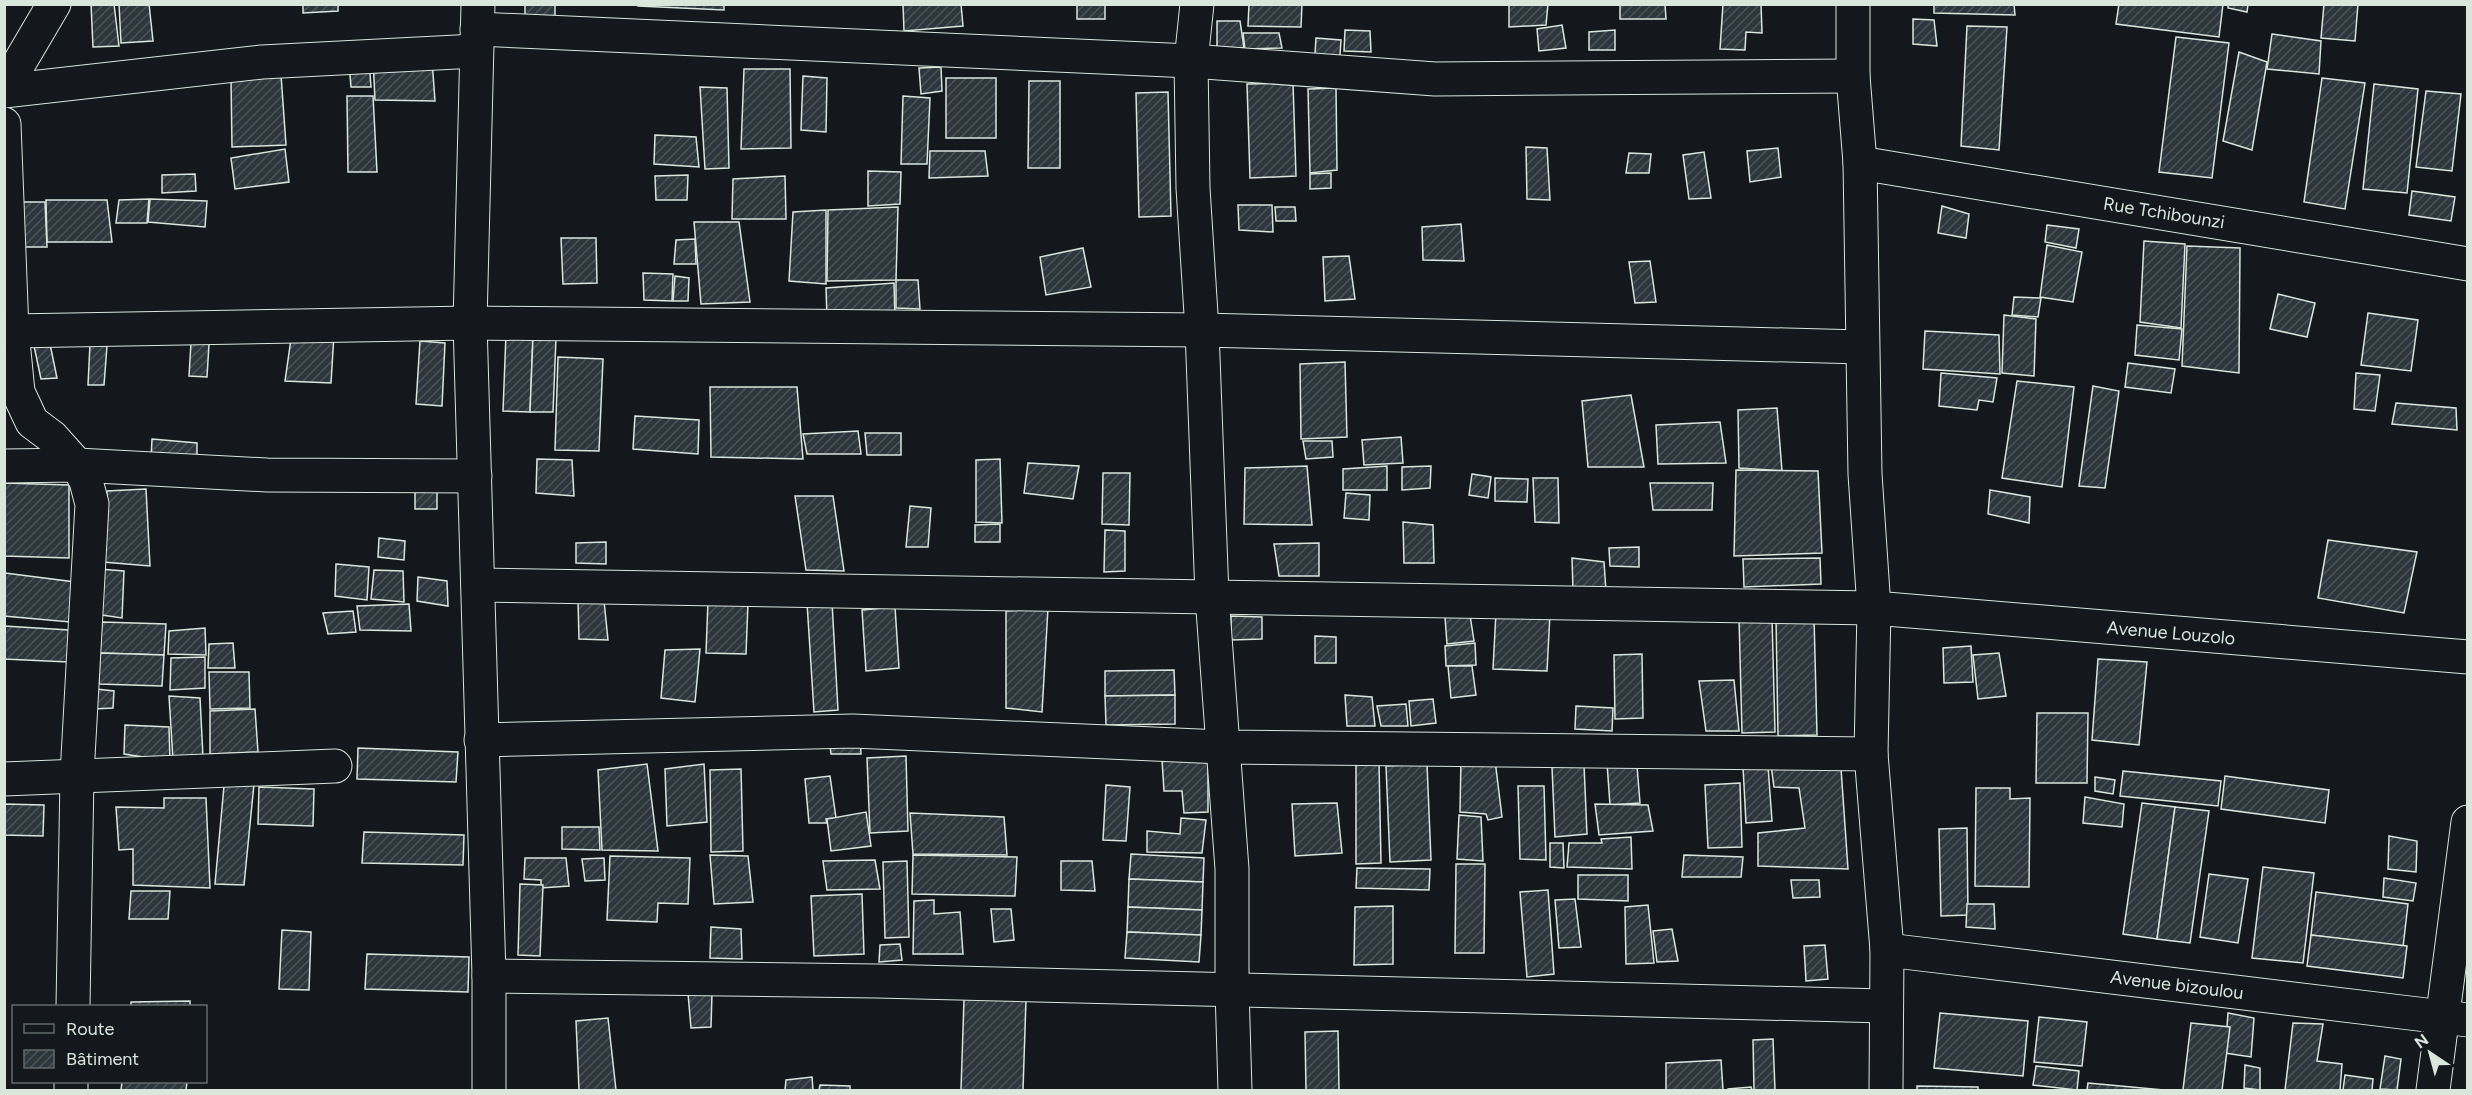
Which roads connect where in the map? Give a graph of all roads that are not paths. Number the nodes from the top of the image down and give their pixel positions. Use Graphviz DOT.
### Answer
graph roads {
  1 [pos="54,4"];
  2 [pos="1197,4"];
  3 [pos="1853,4"];
  4 [pos="477,28"];
  5 [pos="1191,61"];
  6 [pos="1853,76"];
  7 [pos="4,90"];
  8 [pos="4,124"];
  9 [pos="1860,163"];
  10 [pos="2468,264"];
  11 [pos="470,323"];
  12 [pos="1202,330"];
  13 [pos="12,331"];
  14 [pos="1862,347"];
  15 [pos="77,465"];
  16 [pos="4,466"];
  17 [pos="475,476"];
  18 [pos="478,585"];
  19 [pos="1212,596"];
  20 [pos="1874,608"];
  21 [pos="2468,657"];
  22 [pos="481,740"];
  23 [pos="1222,747"];
  24 [pos="1871,754"];
  25 [pos="335,766"];
  26 [pos="76,775"];
  27 [pos="4,778"];
  28 [pos="2468,822"];
  29 [pos="1887,950"];
  30 [pos="489,976"];
  31 [pos="1232,989"];
  32 [pos="73,1005"];
  33 [pos="1885,1006"];
  34 [pos="2456,1018"];
  35 [pos="489,1090"];
  36 [pos="1235,1090"];
  37 [pos="1886,1090"];
  38 [pos="2433,1090"];
  1 -- 7 [label="street"];
  2 -- 5 [label="street"];
  3 -- 6 [label="street"];
  4 -- 5 [label="street"];
  4 -- 7 [label="street"];
  4 -- 11 [label="street"];
  5 -- 6 [label="street"];
  5 -- 12 [label="street"];
  6 -- 9 [label="street"];
  8 -- 13 [label="street"];
  9 -- 10 [label="street, Rue Tchibounzi"];
  9 -- 14 [label="street"];
  11 -- 12 [label="street"];
  11 -- 13 [label="street"];
  11 -- 17 [label="street"];
  12 -- 14 [label="street"];
  12 -- 19 [label="street"];
  13 -- 15 [label="street"];
  14 -- 20 [label="street"];
  15 -- 16 [label="street"];
  15 -- 17 [label="street"];
  15 -- 26 [label="street"];
  17 -- 18 [label="street"];
  18 -- 19 [label="street, Avenue Louzolo"];
  18 -- 22 [label="street"];
  19 -- 20 [label="street, Avenue Louzolo"];
  19 -- 23 [label="street"];
  20 -- 21 [label="street, Avenue Louzolo"];
  20 -- 24 [label="street"];
  22 -- 23 [label="street"];
  22 -- 30 [label="street"];
  23 -- 24 [label="street"];
  23 -- 31 [label="street"];
  24 -- 29 [label="street"];
  25 -- 26 [label="street"];
  26 -- 27 [label="street"];
  26 -- 32 [label="street"];
  28 -- 34 [label="street"];
  29 -- 33 [label="street"];
  29 -- 34 [label="street, Avenue bizoulou"];
  30 -- 31 [label="street"];
  30 -- 35 [label="street"];
  31 -- 33 [label="street"];
  31 -- 36 [label="street"];
  33 -- 37 [label="street"];
  34 -- 38 [label="street"];
}
